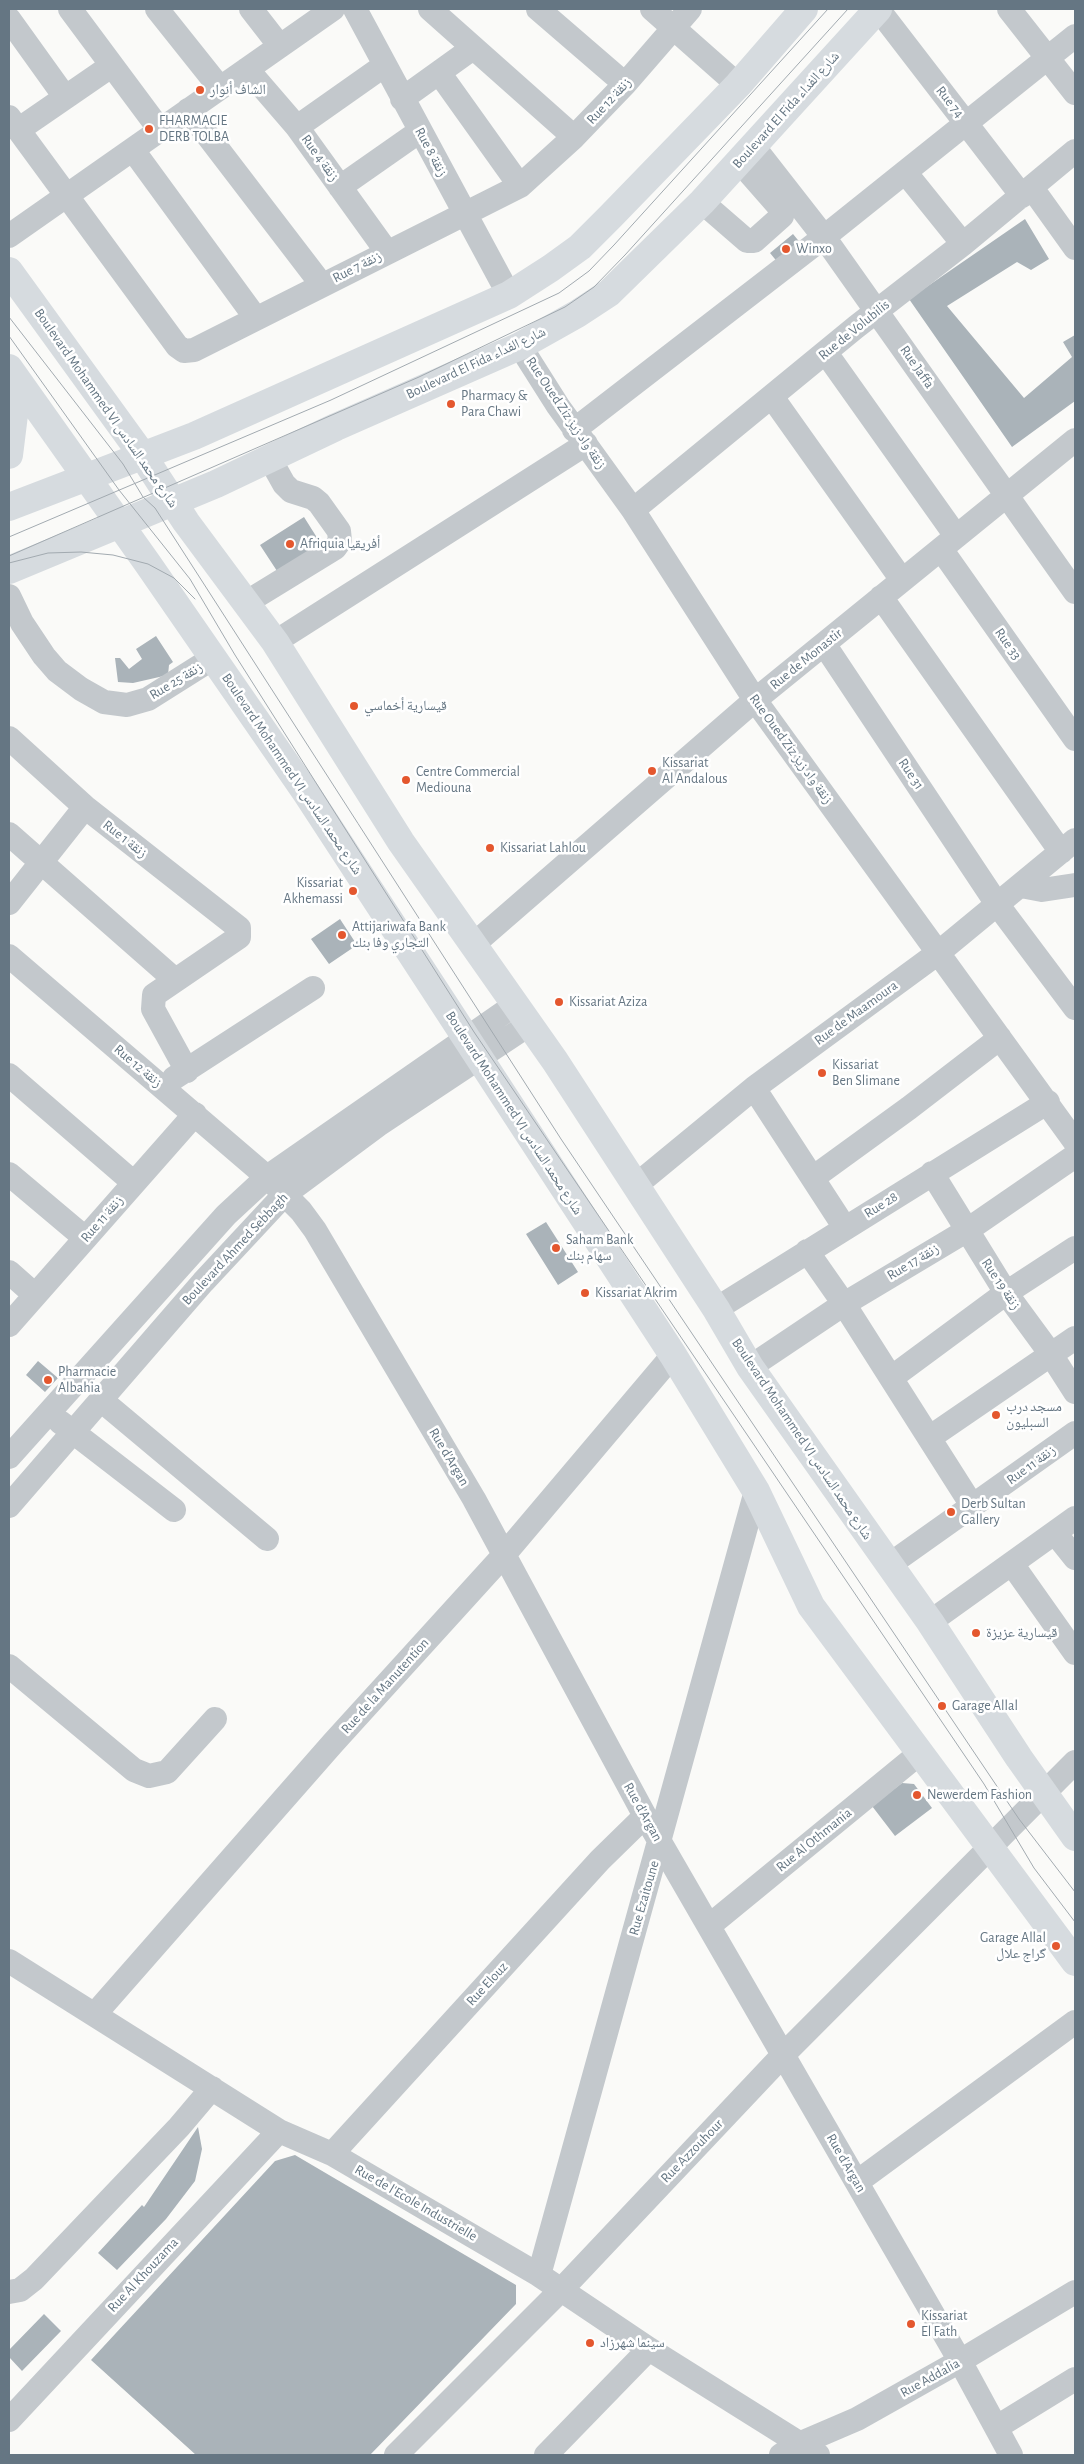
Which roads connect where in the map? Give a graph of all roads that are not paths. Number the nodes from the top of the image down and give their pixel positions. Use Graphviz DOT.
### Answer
graph roads {
  1 [pos="70,9"];
  2 [pos="157,9"];
  3 [pos="251,9"];
  4 [pos="333,9"];
  5 [pos="355,9"];
  6 [pos="430,9"];
  7 [pos="538,9"];
  8 [pos="652,9"];
  9 [pos="690,9"];
  10 [pos="804,9"];
  11 [pos="878,9"];
  12 [pos="1009,9"];
  13 [pos="9,19"];
  14 [pos="674,28"];
  15 [pos="1075,36"];
  16 [pos="279,45"];
  17 [pos="473,48"];
  18 [pos="1046,58"];
  19 [pos="385,65"];
  20 [pos="111,66"];
  21 [pos="247,69"];
  22 [pos="440,74"];
  23 [pos="625,84"];
  24 [pos="738,85"];
  25 [pos="220,88"];
  26 [pos="1075,94"];
  27 [pos="65,97"];
  28 [pos="402,99"];
  29 [pos="188,110"];
  30 [pos="13,124"];
  31 [pos="968,124"];
  32 [pos="297,127"];
  33 [pos="160,130"];
  34 [pos="420,131"];
  35 [pos="574,137"];
  36 [pos="133,150"];
  37 [pos="1075,151"];
  38 [pos="746,154"];
  39 [pos="906,172"];
  40 [pos="520,186"];
  41 [pos="340,187"];
  42 [pos="1027,192"];
  43 [pos="67,194"];
  44 [pos="702,202"];
  45 [pos="465,216"];
  46 [pos="9,236"];
  47 [pos="824,237"];
  48 [pos="963,244"];
  49 [pos="1075,248"];
  50 [pos="386,252"];
  51 [pos="9,271"];
  52 [pos="322,286"];
  53 [pos="508,295"];
  54 [pos="877,311"];
  55 [pos="255,317"];
  56 [pos="520,346"];
  57 [pos="826,353"];
  58 [pos="14,375"];
  59 [pos="772,397"];
  60 [pos="580,437"];
  61 [pos="1075,440"];
  62 [pos="9,455"];
  63 [pos="143,456"];
  64 [pos="270,459"];
  65 [pos="87,477"];
  66 [pos="1007,497"];
  67 [pos="172,502"];
  68 [pos="9,507"];
  69 [pos="633,510"];
  70 [pos="119,523"];
  71 [pos="948,542"];
  72 [pos="9,570"];
  73 [pos="902,580"];
  74 [pos="1075,592"];
  75 [pos="9,596"];
  76 [pos="881,597"];
  77 [pos="247,602"];
  78 [pos="275,642"];
  79 [pos="824,644"];
  80 [pos="214,658"];
  81 [pos="755,700"];
  82 [pos="9,738"];
  83 [pos="1075,739"];
  84 [pos="85,807"];
  85 [pos="9,834"];
  86 [pos="1068,846"];
  87 [pos="42,862"];
  88 [pos="1075,885"];
  89 [pos="1021,886"];
  90 [pos="9,903"];
  91 [pos="997,904"];
  92 [pos="474,944"];
  93 [pos="938,953"];
  94 [pos="9,956"];
  95 [pos="1065,978"];
  96 [pos="174,979"];
  97 [pos="313,988"];
  98 [pos="1075,1008"];
  99 [pos="523,1014"];
  100 [pos="1000,1038"];
  101 [pos="471,1047"];
  102 [pos="187,1071"];
  103 [pos="9,1075"];
  104 [pos="160,1086"];
  105 [pos="754,1088"];
  106 [pos="1048,1102"];
  107 [pos="195,1114"];
  108 [pos="372,1116"];
  109 [pos="1072,1130"];
  110 [pos="1075,1156"];
  111 [pos="932,1173"];
  112 [pos="9,1174"];
  113 [pos="267,1177"];
  114 [pos="814,1177"];
  115 [pos="134,1183"];
  116 [pos="635,1186"];
  117 [pos="285,1194"];
  118 [pos="845,1228"];
  119 [pos="966,1230"];
  120 [pos="86,1238"];
  121 [pos="1075,1248"];
  122 [pos="807,1252"];
  123 [pos="9,1272"];
  124 [pos="1006,1294"];
  125 [pos="35,1295"];
  126 [pos="844,1304"];
  127 [pos="716,1309"];
  128 [pos="9,1325"];
  129 [pos="1075,1338"];
  130 [pos="1050,1353"];
  131 [pos="673,1355"];
  132 [pos="750,1367"];
  133 [pos="891,1378"];
  134 [pos="1075,1392"];
  135 [pos="101,1400"];
  136 [pos="50,1412"];
  137 [pos="72,1432"];
  138 [pos="1075,1433"];
  139 [pos="929,1438"];
  140 [pos="9,1457"];
  141 [pos="17,1479"];
  142 [pos="756,1491"];
  143 [pos="9,1506"];
  144 [pos="973,1507"];
  145 [pos="174,1510"];
  146 [pos="1075,1518"];
  147 [pos="1055,1533"];
  148 [pos="267,1539"];
  149 [pos="503,1556"];
  150 [pos="1075,1558"];
  151 [pos="1012,1564"];
  152 [pos="888,1565"];
  153 [pos="930,1622"];
  154 [pos="1074,1649"];
  155 [pos="9,1666"];
  156 [pos="215,1719"];
  157 [pos="920,1753"];
  158 [pos="1075,1762"];
  159 [pos="1045,1795"];
  160 [pos="645,1816"];
  161 [pos="1075,1837"];
  162 [pos="660,1842"];
  163 [pos="989,1847"];
  164 [pos="709,1926"];
  165 [pos="9,1961"];
  166 [pos="1075,1962"];
  167 [pos="96,2014"];
  168 [pos="1075,2022"];
  169 [pos="783,2055"];
  170 [pos="212,2088"];
  171 [pos="279,2131"];
  172 [pos="332,2154"];
  173 [pos="857,2182"];
  174 [pos="540,2275"];
  175 [pos="562,2289"];
  176 [pos="9,2292"];
  177 [pos="1075,2292"];
  178 [pos="649,2349"];
  179 [pos="960,2361"];
  180 [pos="1075,2379"];
  181 [pos="9,2420"];
  182 [pos="997,2427"];
  183 [pos="809,2449"];
  184 [pos="396,2455"];
  185 [pos="546,2455"];
  186 [pos="781,2455"];
  187 [pos="1011,2455"];
  1 -- 20 [label="street"];
  2 -- 25 [label="street"];
  3 -- 16 [label="street"];
  4 -- 16 [label="street"];
  5 -- 19 [label="street, Rue 8 زنقة"];
  6 -- 17 [label="street"];
  7 -- 23 [label="street"];
  8 -- 14 [label="street"];
  9 -- 14 [label="street, Rue 12 زنقة"];
  10 -- 24 [label="main road"];
  11 -- 31 [label="street, Rue 74"];
  11 -- 38 [label="main road, Boulevard El Fida شارع الفداء"];
  12 -- 18 [label="street"];
  13 -- 27 [label="street"];
  14 -- 23 [label="street, Rue 12 زنقة"];
  14 -- 24 [label="street"];
  15 -- 18 [label="street"];
  16 -- 21 [label="street"];
  17 -- 22 [label="street"];
  17 -- 35 [label="street"];
  18 -- 26 [label="street"];
  18 -- 31 [label="street"];
  19 -- 28 [label="street, Rue 8 زنقة"];
  19 -- 32 [label="street"];
  20 -- 27 [label="street"];
  20 -- 33 [label="street"];
  21 -- 25 [label="street"];
  21 -- 32 [label="street, Rue 4 زنقة"];
  22 -- 28 [label="street"];
  22 -- 40 [label="street"];
  23 -- 35 [label="street, Rue 12 زنقة"];
  24 -- 53 [label="main road"];
  25 -- 29 [label="street"];
  27 -- 30 [label="street"];
  28 -- 34 [label="street, Rue 8 زنقة"];
  29 -- 33 [label="street"];
  29 -- 52 [label="street"];
  30 -- 43 [label="street"];
  31 -- 39 [label="street"];
  31 -- 42 [label="street, Rue 74"];
  32 -- 41 [label="street, Rue 4 زنقة"];
  33 -- 36 [label="street"];
  34 -- 41 [label="street"];
  34 -- 45 [label="street, Rue 8 زنقة"];
  35 -- 40 [label="street, Rue 12 زنقة"];
  36 -- 43 [label="street"];
  36 -- 55 [label="street"];
  37 -- 42 [label="street, Rue de Volubilis"];
  38 -- 44 [label="main road, Boulevard El Fida شارع الفداء"];
  38 -- 44 [label="street"];
  38 -- 47 [label="street, Rue Jaffa"];
  39 -- 47 [label="street"];
  39 -- 48 [label="street"];
  40 -- 45 [label="street, Rue 7 زنقة"];
  41 -- 50 [label="street, Rue 4 زنقة"];
  42 -- 48 [label="street, Rue de Volubilis"];
  42 -- 49 [label="street, Rue 74"];
  43 -- 46 [label="street"];
  43 -- 55 [label="street, Rue 7 زنقة"];
  44 -- 56 [label="main road, Boulevard El Fida شارع الفداء"];
  45 -- 50 [label="street, Rue 7 زنقة"];
  45 -- 53 [label="street, Rue 8 زنقة"];
  47 -- 54 [label="street, Rue Jaffa"];
  47 -- 60 [label="street"];
  48 -- 54 [label="street, Rue de Volubilis"];
  50 -- 52 [label="street, Rue 7 زنقة"];
  51 -- 63 [label="main road, Boulevard Mohammed VI شارع محمد السادس"];
  52 -- 55 [label="street, Rue 7 زنقة"];
  53 -- 63 [label="main road"];
  54 -- 57 [label="street, Rue de Volubilis"];
  54 -- 66 [label="street, Rue Jaffa"];
  56 -- 60 [label="street, Rue Oued Ziz زنقة واد زيز"];
  56 -- 64 [label="main road, Boulevard El Fida شارع الفداء"];
  57 -- 59 [label="street, Rue de Volubilis"];
  57 -- 71 [label="street, Rue 33"];
  58 -- 62 [label="main road"];
  58 -- 65 [label="main road, Boulevard Mohammed VI شارع محمد السادس"];
  59 -- 69 [label="street, Rue de Volubilis"];
  59 -- 73 [label="street"];
  60 -- 69 [label="street, Rue Oued Ziz زنقة واد زيز"];
  60 -- 78 [label="street"];
  61 -- 66 [label="street, Rue de Monastir"];
  63 -- 65 [label="main road"];
  63 -- 67 [label="main road, Boulevard Mohammed VI شارع محمد السادس"];
  64 -- 67 [label="main road, Boulevard El Fida شارع الفداء"];
  64 -- 77 [label="street"];
  65 -- 68 [label="main road"];
  65 -- 70 [label="main road, Boulevard Mohammed VI شارع محمد السادس"];
  66 -- 71 [label="street, Rue de Monastir"];
  66 -- 74 [label="street, Rue Jaffa"];
  67 -- 70 [label="main road, Boulevard El Fida شارع الفداء"];
  67 -- 77 [label="main road, Boulevard Mohammed VI شارع محمد السادس"];
  69 -- 81 [label="street, Rue Oued Ziz زنقة واد زيز"];
  70 -- 72 [label="main road, Boulevard El Fida شارع الفداء"];
  70 -- 80 [label="main road, Boulevard Mohammed VI شارع محمد السادس"];
  71 -- 73 [label="street, Rue de Monastir"];
  71 -- 83 [label="street, Rue 33"];
  73 -- 76 [label="street, Rue de Monastir"];
  75 -- 80 [label="street, Rue 25 زنقة"];
  76 -- 79 [label="street, Rue de Monastir"];
  76 -- 86 [label="street"];
  77 -- 78 [label="main road, Boulevard Mohammed VI شارع محمد السادس"];
  78 -- 92 [label="main road, Boulevard Mohammed VI شارع محمد السادس"];
  79 -- 81 [label="street, Rue de Monastir"];
  79 -- 91 [label="street, Rue 31"];
  80 -- 101 [label="main road, Boulevard Mohammed VI شارع محمد السادس"];
  81 -- 92 [label="street, Rue de Monastir"];
  81 -- 93 [label="street, Rue Oued Ziz زنقة واد زيز"];
  82 -- 84 [label="street, Rue 1 زنقة"];
  84 -- 87 [label="street"];
  84 -- 96 [label="street, Rue 1 زنقة"];
  85 -- 87 [label="street"];
  86 -- 89 [label="street, Rue de Maamoura"];
  87 -- 90 [label="street"];
  87 -- 96 [label="street"];
  88 -- 89 [label="street"];
  89 -- 91 [label="street, Rue de Maamoura"];
  91 -- 93 [label="street, Rue de Maamoura"];
  91 -- 95 [label="street, Rue 31"];
  92 -- 99 [label="main road, Boulevard Mohammed VI شارع محمد السادس"];
  93 -- 100 [label="street, Rue Oued Ziz زنقة واد زيز"];
  93 -- 105 [label="street, Rue de Maamoura"];
  94 -- 104 [label="street, Rue 12 زنقة"];
  95 -- 98 [label="street, Rue 31"];
  96 -- 102 [label="street"];
  97 -- 102 [label="street"];
  99 -- 101 [label="street, Boulevard Ahmed Sebbagh"];
  99 -- 116 [label="main road, Boulevard Mohammed VI شارع محمد السادس"];
  100 -- 106 [label="street, Rue Oued Ziz زنقة واد زيز"];
  100 -- 114 [label="street"];
  101 -- 108 [label="street, Boulevard Ahmed Sebbagh"];
  101 -- 131 [label="main road, Boulevard Mohammed VI شارع محمد السادس"];
  102 -- 104 [label="street"];
  103 -- 115 [label="street"];
  104 -- 107 [label="street, Rue 12 زنقة"];
  105 -- 114 [label="street"];
  105 -- 116 [label="street, Rue de Maamoura"];
  106 -- 109 [label="street, Rue Oued Ziz زنقة واد زيز"];
  106 -- 111 [label="street, Rue 28"];
  107 -- 113 [label="street, Rue 12 زنقة"];
  107 -- 115 [label="street, Rue 11 زنقة"];
  108 -- 113 [label="street, Boulevard Ahmed Sebbagh"];
  108 -- 117 [label="street, Boulevard Ahmed Sebbagh"];
  110 -- 119 [label="street, Rue 17 زنقة"];
  111 -- 118 [label="street, Rue 28"];
  111 -- 119 [label="street, Rue 19 زنقة"];
  112 -- 120 [label="street"];
  113 -- 117 [label="street, Rue d'Argan"];
  113 -- 136 [label="street, Boulevard Ahmed Sebbagh"];
  114 -- 118 [label="street"];
  115 -- 120 [label="street, Rue 11 زنقة"];
  116 -- 127 [label="main road, Boulevard Mohammed VI شارع محمد السادس"];
  117 -- 135 [label="street, Boulevard Ahmed Sebbagh"];
  117 -- 149 [label="street, Rue d'Argan"];
  118 -- 122 [label="street, Rue 28"];
  119 -- 124 [label="street, Rue 19 زنقة"];
  119 -- 126 [label="street, Rue 17 زنقة"];
  120 -- 125 [label="street, Rue 11 زنقة"];
  121 -- 124 [label="street"];
  122 -- 126 [label="street"];
  122 -- 127 [label="street, Rue 28"];
  123 -- 125 [label="street"];
  124 -- 130 [label="street, Rue 19 زنقة"];
  124 -- 133 [label="street"];
  125 -- 128 [label="street, Rue 11 زنقة"];
  126 -- 132 [label="street, Rue 17 زنقة"];
  126 -- 133 [label="street"];
  127 -- 132 [label="main road, Boulevard Mohammed VI شارع محمد السادس"];
  129 -- 130 [label="street"];
  130 -- 134 [label="street, Rue 19 زنقة"];
  130 -- 139 [label="street"];
  131 -- 142 [label="main road, Boulevard Mohammed VI شارع محمد السادس"];
  131 -- 149 [label="street, Rue de la Manutention"];
  132 -- 152 [label="main road, Boulevard Mohammed VI شارع محمد السادس"];
  133 -- 139 [label="street"];
  135 -- 137 [label="street, Boulevard Ahmed Sebbagh"];
  135 -- 148 [label="street"];
  136 -- 137 [label="street"];
  136 -- 140 [label="street, Boulevard Ahmed Sebbagh"];
  137 -- 141 [label="street, Boulevard Ahmed Sebbagh"];
  137 -- 145 [label="street"];
  138 -- 144 [label="street, Rue 11 زنقة"];
  139 -- 144 [label="street"];
  141 -- 143 [label="street, Boulevard Ahmed Sebbagh"];
  142 -- 157 [label="main road, Boulevard Mohammed VI شارع محمد السادس"];
  142 -- 162 [label="street, Rue Ezaitoune"];
  144 -- 152 [label="street, Rue 11 زنقة"];
  146 -- 147 [label="street"];
  147 -- 150 [label="street"];
  147 -- 151 [label="street"];
  149 -- 160 [label="street, Rue d'Argan"];
  149 -- 167 [label="street, Rue de la Manutention"];
  151 -- 153 [label="street"];
  151 -- 154 [label="street"];
  152 -- 153 [label="main road, Boulevard Mohammed VI شارع محمد السادس"];
  153 -- 159 [label="main road, Boulevard Mohammed VI شارع محمد السادس"];
  155 -- 156 [label="street"];
  157 -- 163 [label="main road, Boulevard Mohammed VI شارع محمد السادس"];
  157 -- 164 [label="street, Rue Al Othmania"];
  158 -- 159 [label="street, Rue Azzouhour"];
  159 -- 161 [label="main road, Boulevard Mohammed VI شارع محمد السادس"];
  159 -- 163 [label="street, Rue Azzouhour"];
  160 -- 162 [label="street, Rue d'Argan"];
  160 -- 172 [label="street, Rue Elouz"];
  162 -- 164 [label="street, Rue d'Argan"];
  162 -- 174 [label="street, Rue Ezaitoune"];
  163 -- 166 [label="main road, Boulevard Mohammed VI شارع محمد السادس"];
  163 -- 169 [label="street, Rue Azzouhour"];
  164 -- 169 [label="street, Rue d'Argan"];
  165 -- 167 [label="street, Rue de l'Ecole Industrielle"];
  167 -- 170 [label="street, Rue de l'Ecole Industrielle"];
  168 -- 173 [label="street"];
  169 -- 173 [label="street, Rue d'Argan"];
  169 -- 175 [label="street, Rue Azzouhour"];
  170 -- 171 [label="street, Rue de l'Ecole Industrielle"];
  170 -- 176 [label="street"];
  171 -- 172 [label="street, Rue de l'Ecole Industrielle"];
  171 -- 181 [label="street, Rue Al Khouzama"];
  172 -- 174 [label="street, Rue de l'Ecole Industrielle"];
  173 -- 179 [label="street, Rue d'Argan"];
  174 -- 175 [label="street, Rue de l'Ecole Industrielle"];
  175 -- 178 [label="street, Rue de l'Ecole Industrielle"];
  175 -- 184 [label="street, Rue Azzouhour"];
  177 -- 179 [label="street, Rue Addalia"];
  178 -- 183 [label="street, Rue de l'Ecole Industrielle"];
  178 -- 185 [label="street"];
  179 -- 182 [label="street, Rue d'Argan"];
  179 -- 183 [label="street, Rue Addalia"];
  180 -- 182 [label="street"];
  182 -- 187 [label="street, Rue d'Argan"];
  183 -- 186 [label="street, Rue Addalia"];
}
